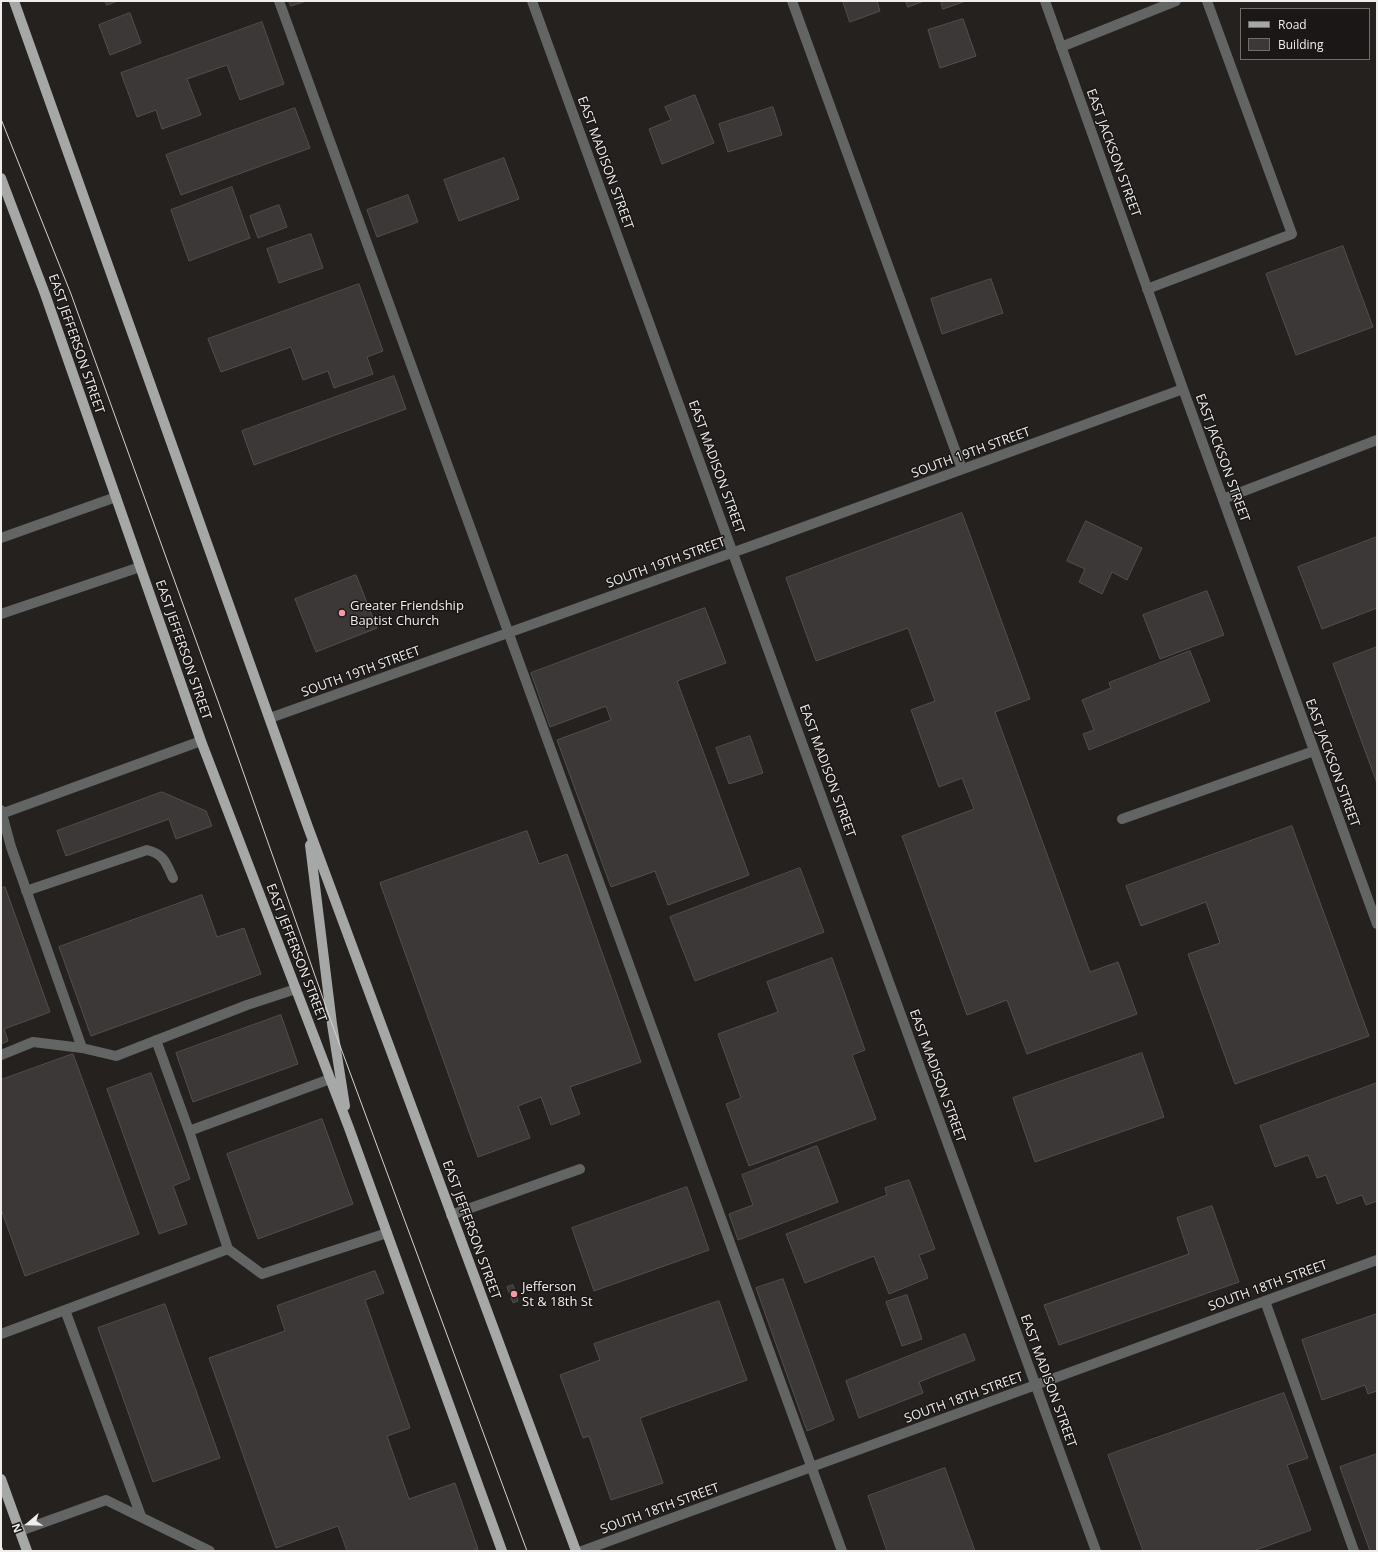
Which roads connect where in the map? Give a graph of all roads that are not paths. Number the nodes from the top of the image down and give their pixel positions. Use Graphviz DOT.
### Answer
graph roads {
  1 [pos="14,1"];
  2 [pos="279,1"];
  3 [pos="532,1"];
  4 [pos="792,1"];
  5 [pos="1045,1"];
  6 [pos="1176,1"];
  7 [pos="1207,1"];
  8 [pos="1061,47"];
  9 [pos="1,178"];
  10 [pos="1147,289"];
  11 [pos="1183,389"];
  12 [pos="1377,440"];
  13 [pos="962,469"];
  14 [pos="116,497"];
  15 [pos="1223,499"];
  16 [pos="1,538"];
  17 [pos="734,552"];
  18 [pos="140,566"];
  19 [pos="1,614"];
  20 [pos="508,633"];
  21 [pos="270,718"];
  22 [pos="201,741"];
  23 [pos="1314,751"];
  24 [pos="1,813"];
  25 [pos="1122,819"];
  26 [pos="308,828"];
  27 [pos="173,878"];
  28 [pos="26,891"];
  29 [pos="1377,924"];
  30 [pos="296,989"];
  31 [pos="156,1040"];
  32 [pos="82,1048"];
  33 [pos="1,1055"];
  34 [pos="330,1078"];
  35 [pos="349,1128"];
  36 [pos="189,1131"];
  37 [pos="580,1169"];
  38 [pos="451,1215"];
  39 [pos="387,1233"];
  40 [pos="228,1250"];
  41 [pos="1377,1260"];
  42 [pos="1265,1301"];
  43 [pos="66,1310"];
  44 [pos="1,1334"];
  45 [pos="1036,1385"];
  46 [pos="811,1467"];
  47 [pos="1,1479"];
  48 [pos="141,1516"];
  49 [pos="20,1531"];
  50 [pos="27,1551"];
  51 [pos="210,1551"];
  52 [pos="502,1551"];
  53 [pos="576,1551"];
  54 [pos="582,1551"];
  55 [pos="842,1551"];
  56 [pos="1096,1551"];
  57 [pos="1354,1551"];
  1 -- 21 [label="main road, EAST JEFFERSON STREET"];
  2 -- 20 [label="street"];
  3 -- 17 [label="street, EAST MADISON STREET"];
  4 -- 13 [label="street"];
  5 -- 8 [label="street, EAST JACKSON STREET"];
  6 -- 8 [label="street"];
  7 -- 10 [label="street"];
  8 -- 10 [label="street, EAST JACKSON STREET"];
  9 -- 14 [label="main road, EAST JEFFERSON STREET"];
  10 -- 11 [label="street, EAST JACKSON STREET"];
  11 -- 13 [label="street, SOUTH 19TH STREET"];
  11 -- 15 [label="street, EAST JACKSON STREET"];
  12 -- 15 [label="street"];
  13 -- 17 [label="street, SOUTH 19TH STREET"];
  14 -- 16 [label="street"];
  14 -- 18 [label="main road, EAST JEFFERSON STREET"];
  15 -- 23 [label="street, EAST JACKSON STREET"];
  17 -- 20 [label="street, SOUTH 19TH STREET"];
  17 -- 45 [label="street, EAST MADISON STREET"];
  18 -- 19 [label="street"];
  18 -- 22 [label="main road, EAST JEFFERSON STREET"];
  20 -- 21 [label="street, SOUTH 19TH STREET"];
  20 -- 46 [label="street"];
  21 -- 26 [label="main road, EAST JEFFERSON STREET"];
  22 -- 24 [label="street"];
  22 -- 30 [label="main road, EAST JEFFERSON STREET"];
  23 -- 25 [label="street"];
  23 -- 29 [label="street, EAST JACKSON STREET"];
  24 -- 28 [label="street"];
  26 -- 35 [label="main road, EAST JEFFERSON STREET"];
  26 -- 38 [label="main road, EAST JEFFERSON STREET"];
  27 -- 28 [label="street"];
  28 -- 32 [label="street"];
  30 -- 31 [label="street"];
  30 -- 34 [label="main road, EAST JEFFERSON STREET"];
  31 -- 32 [label="street"];
  31 -- 36 [label="street"];
  32 -- 33 [label="street"];
  34 -- 35 [label="main road, EAST JEFFERSON STREET"];
  34 -- 36 [label="street"];
  35 -- 39 [label="main road, EAST JEFFERSON STREET"];
  36 -- 40 [label="street"];
  37 -- 38 [label="street"];
  38 -- 53 [label="main road, EAST JEFFERSON STREET"];
  39 -- 40 [label="street"];
  39 -- 52 [label="main road, EAST JEFFERSON STREET"];
  40 -- 43 [label="street"];
  41 -- 42 [label="street, SOUTH 18TH STREET"];
  42 -- 45 [label="street, SOUTH 18TH STREET"];
  42 -- 57 [label="street"];
  43 -- 44 [label="street"];
  43 -- 48 [label="street"];
  45 -- 46 [label="street, SOUTH 18TH STREET"];
  45 -- 56 [label="street, EAST MADISON STREET"];
  46 -- 54 [label="street, SOUTH 18TH STREET"];
  46 -- 55 [label="street"];
  47 -- 49 [label="main road"];
  48 -- 49 [label="street"];
  48 -- 51 [label="street"];
  49 -- 50 [label="main road"];
}
